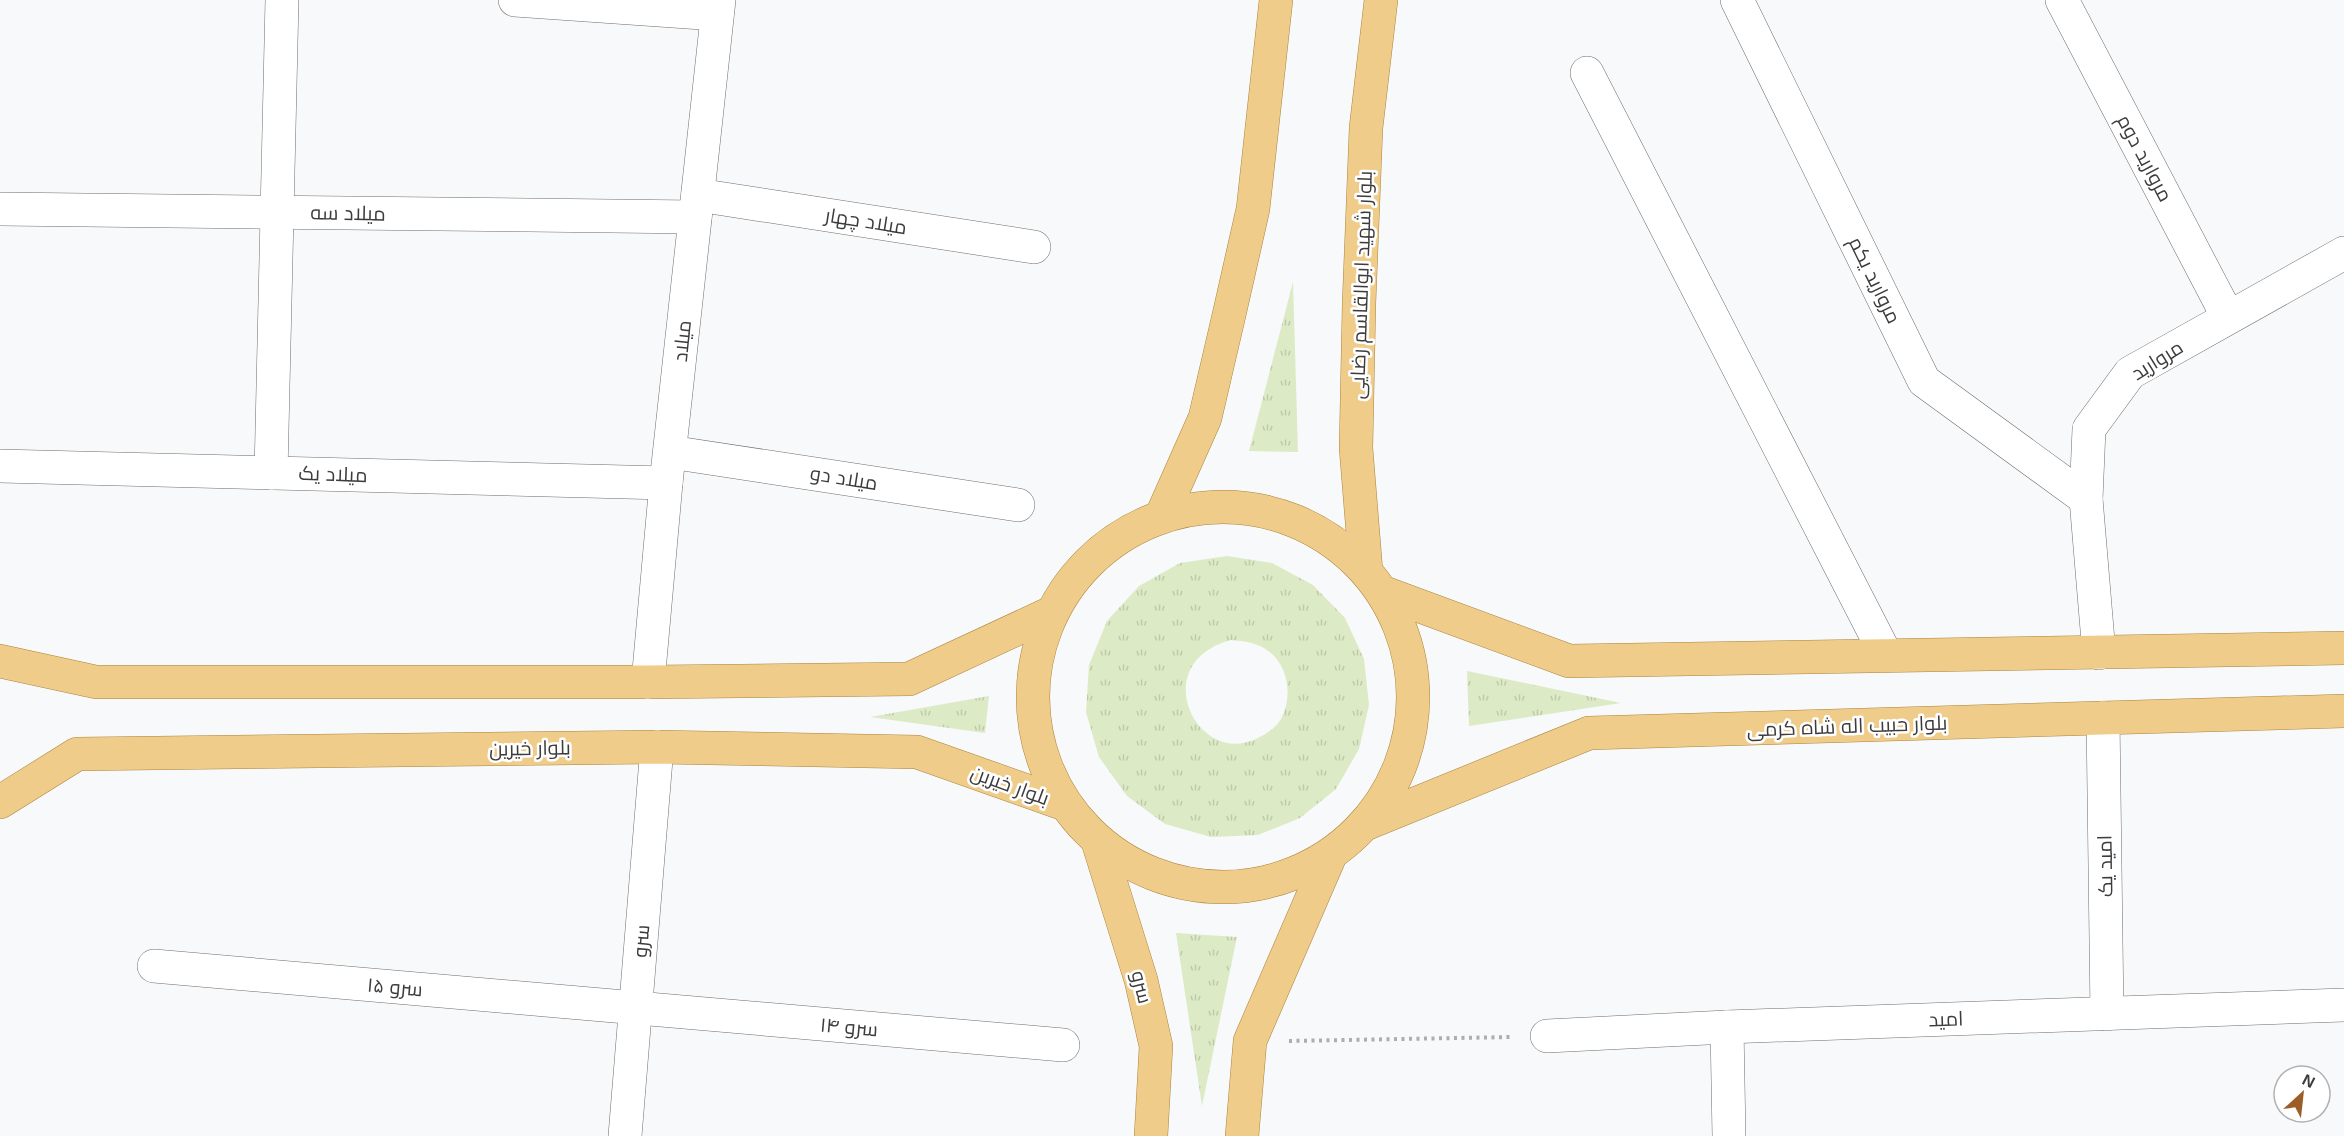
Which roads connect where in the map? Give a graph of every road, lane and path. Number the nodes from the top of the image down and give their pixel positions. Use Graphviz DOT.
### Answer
graph roads {
  1 [pos="282,0"];
  2 [pos="516,0"];
  3 [pos="1276,0"];
  4 [pos="1380,0"];
  5 [pos="1737,0"];
  6 [pos="2062,0"];
  7 [pos="718,7"];
  8 [pos="1587,73"];
  9 [pos="697,206"];
  10 [pos="0,209"];
  11 [pos="277,212"];
  12 [pos="1034,247"];
  13 [pos="2344,254"];
  14 [pos="2228,317"];
  15 [pos="0,466"];
  16 [pos="668,467"];
  17 [pos="271,473"];
  18 [pos="2086,499"];
  19 [pos="1018,505"];
  20 [pos="1161,517"];
  21 [pos="1374,581"];
  22 [pos="1051,613"];
  23 [pos="2344,648"];
  24 [pos="2099,653"];
  25 [pos="1886,655"];
  26 [pos="0,661"];
  27 [pos="648,682"];
  28 [pos="2344,711"];
  29 [pos="2103,718"];
  30 [pos="657,747"];
  31 [pos="0,802"];
  32 [pos="1064,804"];
  33 [pos="1368,823"];
  34 [pos="1098,842"];
  35 [pos="1330,856"];
  36 [pos="154,966"];
  37 [pos="2344,1005"];
  38 [pos="635,1008"];
  39 [pos="2107,1014"];
  40 [pos="1727,1027"];
  41 [pos="1547,1036"];
  42 [pos="1250,1041"];
  43 [pos="1063,1045"];
  44 [pos="625,1136"];
  45 [pos="1151,1136"];
  46 [pos="1242,1136"];
  47 [pos="1730,1136"];
  1 -- 11 [label="street"];
  2 -- 7 [label="street"];
  3 -- 20 [label="main road"];
  4 -- 21 [label="main road, بلوار شهید ابوالقاسم رضایی"];
  5 -- 18 [label="street, مروارید یکم"];
  6 -- 14 [label="street, مروارید دوم"];
  7 -- 9 [label="street, میلاد"];
  8 -- 25 [label="street"];
  9 -- 11 [label="street, میلاد سه"];
  9 -- 12 [label="street, میلاد چهار"];
  9 -- 16 [label="street, میلاد"];
  10 -- 11 [label="street, میلاد سه"];
  11 -- 17 [label="street"];
  13 -- 14 [label="street, مروارید"];
  14 -- 18 [label="street, مروارید"];
  15 -- 17 [label="street, میلاد یک"];
  16 -- 17 [label="street, میلاد یک"];
  16 -- 19 [label="street, میلاد دو"];
  16 -- 27 [label="street, میلاد"];
  18 -- 24 [label="street, مروارید"];
  20 -- 21 [label="main road"];
  20 -- 22 [label="main road"];
  21 -- 25 [label="main road"];
  21 -- 33 [label="main road"];
  22 -- 27 [label="main road"];
  22 -- 32 [label="main road"];
  23 -- 24 [label="main road"];
  24 -- 25 [label="main road"];
  26 -- 27 [label="main road"];
  28 -- 29 [label="main road, بلوار حبیب اله شاه کرمی"];
  29 -- 33 [label="main road, بلوار حبیب اله شاه کرمی"];
  29 -- 39 [label="street, امید یک"];
  30 -- 31 [label="main road, بلوار خیرین"];
  30 -- 32 [label="main road, بلوار خیرین"];
  30 -- 38 [label="street, سرو"];
  32 -- 34 [label="main road"];
  33 -- 35 [label="main road"];
  34 -- 35 [label="main road"];
  34 -- 45 [label="main road, سرو"];
  35 -- 42 [label="main road"];
  36 -- 38 [label="street, سرو ۱۵"];
  37 -- 39 [label="street, امید"];
  38 -- 43 [label="street, سرو ۱۴"];
  38 -- 44 [label="street, سرو"];
  39 -- 40 [label="street, امید"];
  40 -- 41 [label="street, امید"];
  40 -- 47 [label="street"];
  41 -- 42 [label="path"];
  42 -- 46 [label="main road"];
}
